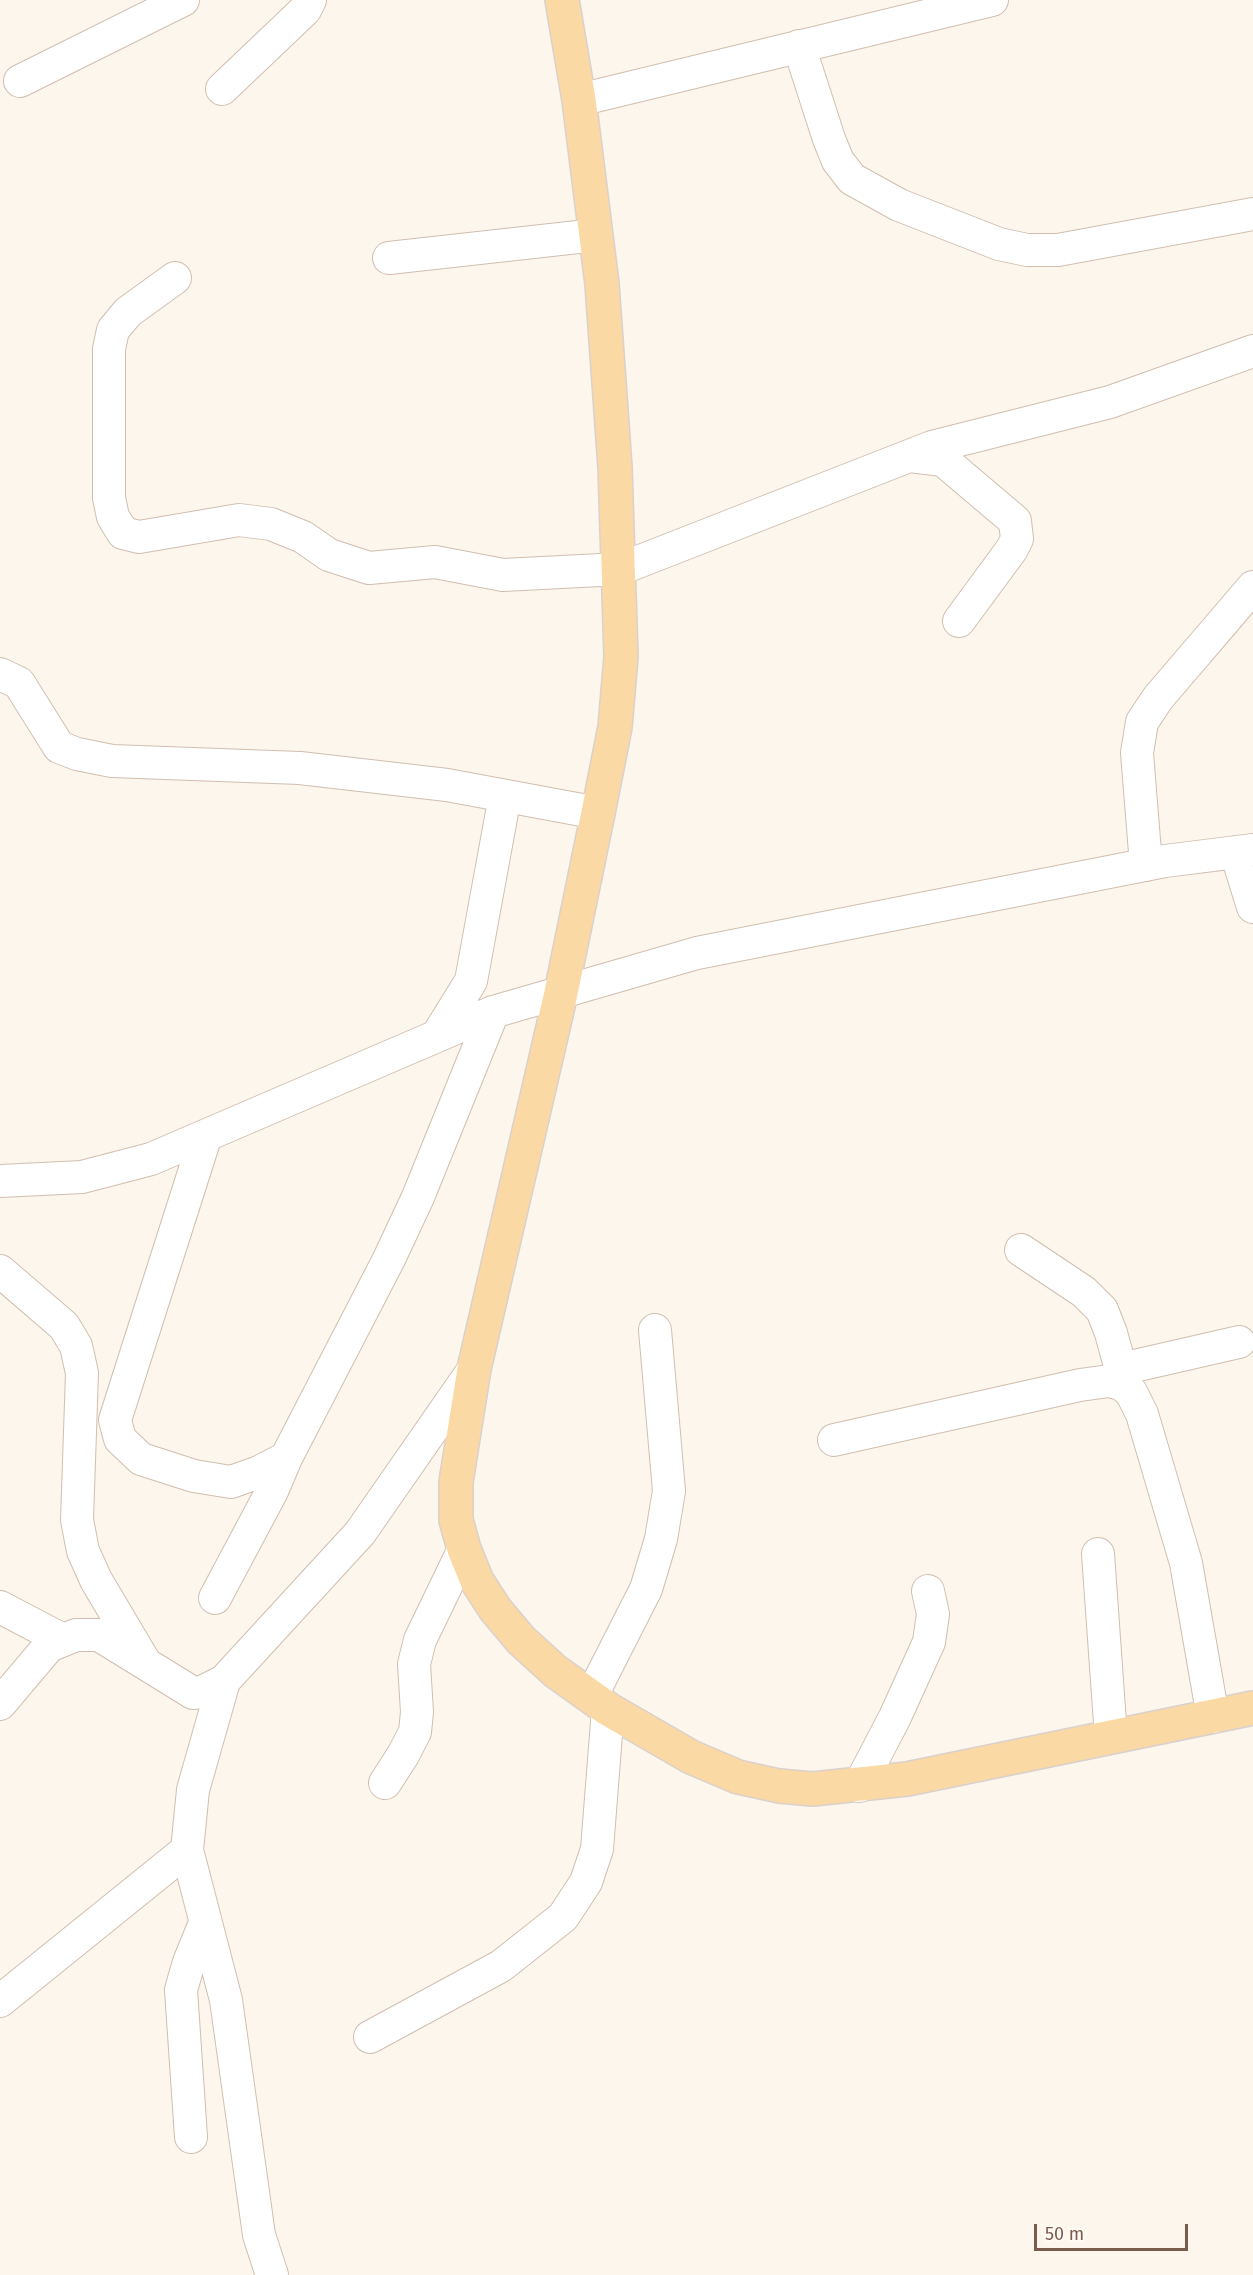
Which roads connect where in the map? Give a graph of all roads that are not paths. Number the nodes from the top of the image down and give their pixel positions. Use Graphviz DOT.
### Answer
graph roads {
  1 [pos="183,0"];
  2 [pos="310,0"];
  3 [pos="562,0"];
  4 [pos="992,0"];
  5 [pos="799,45"];
  6 [pos="20,81"];
  7 [pos="222,89"];
  8 [pos="579,100"];
  9 [pos="1253,214"];
  10 [pos="596,235"];
  11 [pos="390,258"];
  12 [pos="175,278"];
  13 [pos="1253,351"];
  14 [pos="909,456"];
  15 [pos="620,569"];
  16 [pos="1253,587"];
  17 [pos="959,621"];
  18 [pos="0,674"];
  19 [pos="505,796"];
  20 [pos="598,813"];
  21 [pos="1245,851"];
  22 [pos="1146,865"];
  23 [pos="1253,907"];
  24 [pos="561,993"];
  25 [pos="493,1012"];
  26 [pos="437,1036"];
  27 [pos="205,1138"];
  28 [pos="0,1181"];
  29 [pos="1021,1250"];
  30 [pos="0,1271"];
  31 [pos="656,1330"];
  32 [pos="1239,1342"];
  33 [pos="474,1369"];
  34 [pos="1123,1379"];
  35 [pos="834,1440"];
  36 [pos="286,1458"];
  37 [pos="464,1550"];
  38 [pos="1098,1554"];
  39 [pos="928,1590"];
  40 [pos="215,1598"];
  41 [pos="0,1607"];
  42 [pos="63,1640"];
  43 [pos="148,1667"];
  44 [pos="224,1681"];
  45 [pos="600,1703"];
  46 [pos="0,1704"];
  47 [pos="1253,1708"];
  48 [pos="1213,1717"];
  49 [pos="1112,1737"];
  50 [pos="385,1783"];
  51 [pos="859,1786"];
  52 [pos="186,1850"];
  53 [pos="205,1923"];
  54 [pos="0,2001"];
  55 [pos="370,2037"];
  56 [pos="191,2137"];
  57 [pos="272,2275"];
  1 -- 6 [label="street"];
  2 -- 7 [label="street"];
  3 -- 8 [label="main road"];
  4 -- 5 [label="street"];
  5 -- 8 [label="street"];
  5 -- 9 [label="street"];
  8 -- 10 [label="main road"];
  10 -- 11 [label="street"];
  10 -- 15 [label="main road"];
  12 -- 15 [label="street"];
  13 -- 14 [label="street"];
  14 -- 15 [label="street"];
  14 -- 17 [label="street"];
  15 -- 20 [label="main road"];
  16 -- 22 [label="street"];
  18 -- 19 [label="street"];
  19 -- 20 [label="street"];
  19 -- 26 [label="street"];
  20 -- 24 [label="main road"];
  21 -- 22 [label="street"];
  21 -- 23 [label="street"];
  22 -- 24 [label="street"];
  24 -- 25 [label="street"];
  24 -- 33 [label="main road"];
  25 -- 26 [label="street"];
  25 -- 36 [label="street"];
  26 -- 27 [label="street"];
  27 -- 28 [label="street"];
  27 -- 36 [label="street"];
  29 -- 34 [label="street"];
  30 -- 43 [label="street"];
  31 -- 45 [label="street"];
  32 -- 34 [label="street"];
  33 -- 37 [label="main road"];
  33 -- 44 [label="street"];
  34 -- 35 [label="street"];
  34 -- 48 [label="street"];
  36 -- 40 [label="street"];
  37 -- 45 [label="main road"];
  37 -- 50 [label="street"];
  38 -- 49 [label="street"];
  39 -- 51 [label="street"];
  41 -- 42 [label="street"];
  42 -- 43 [label="street"];
  42 -- 46 [label="street"];
  43 -- 44 [label="street"];
  44 -- 52 [label="street"];
  45 -- 51 [label="main road"];
  45 -- 55 [label="street"];
  47 -- 48 [label="main road"];
  48 -- 49 [label="main road"];
  49 -- 51 [label="main road"];
  52 -- 53 [label="street"];
  52 -- 54 [label="street"];
  53 -- 56 [label="street"];
  53 -- 57 [label="street"];
}
